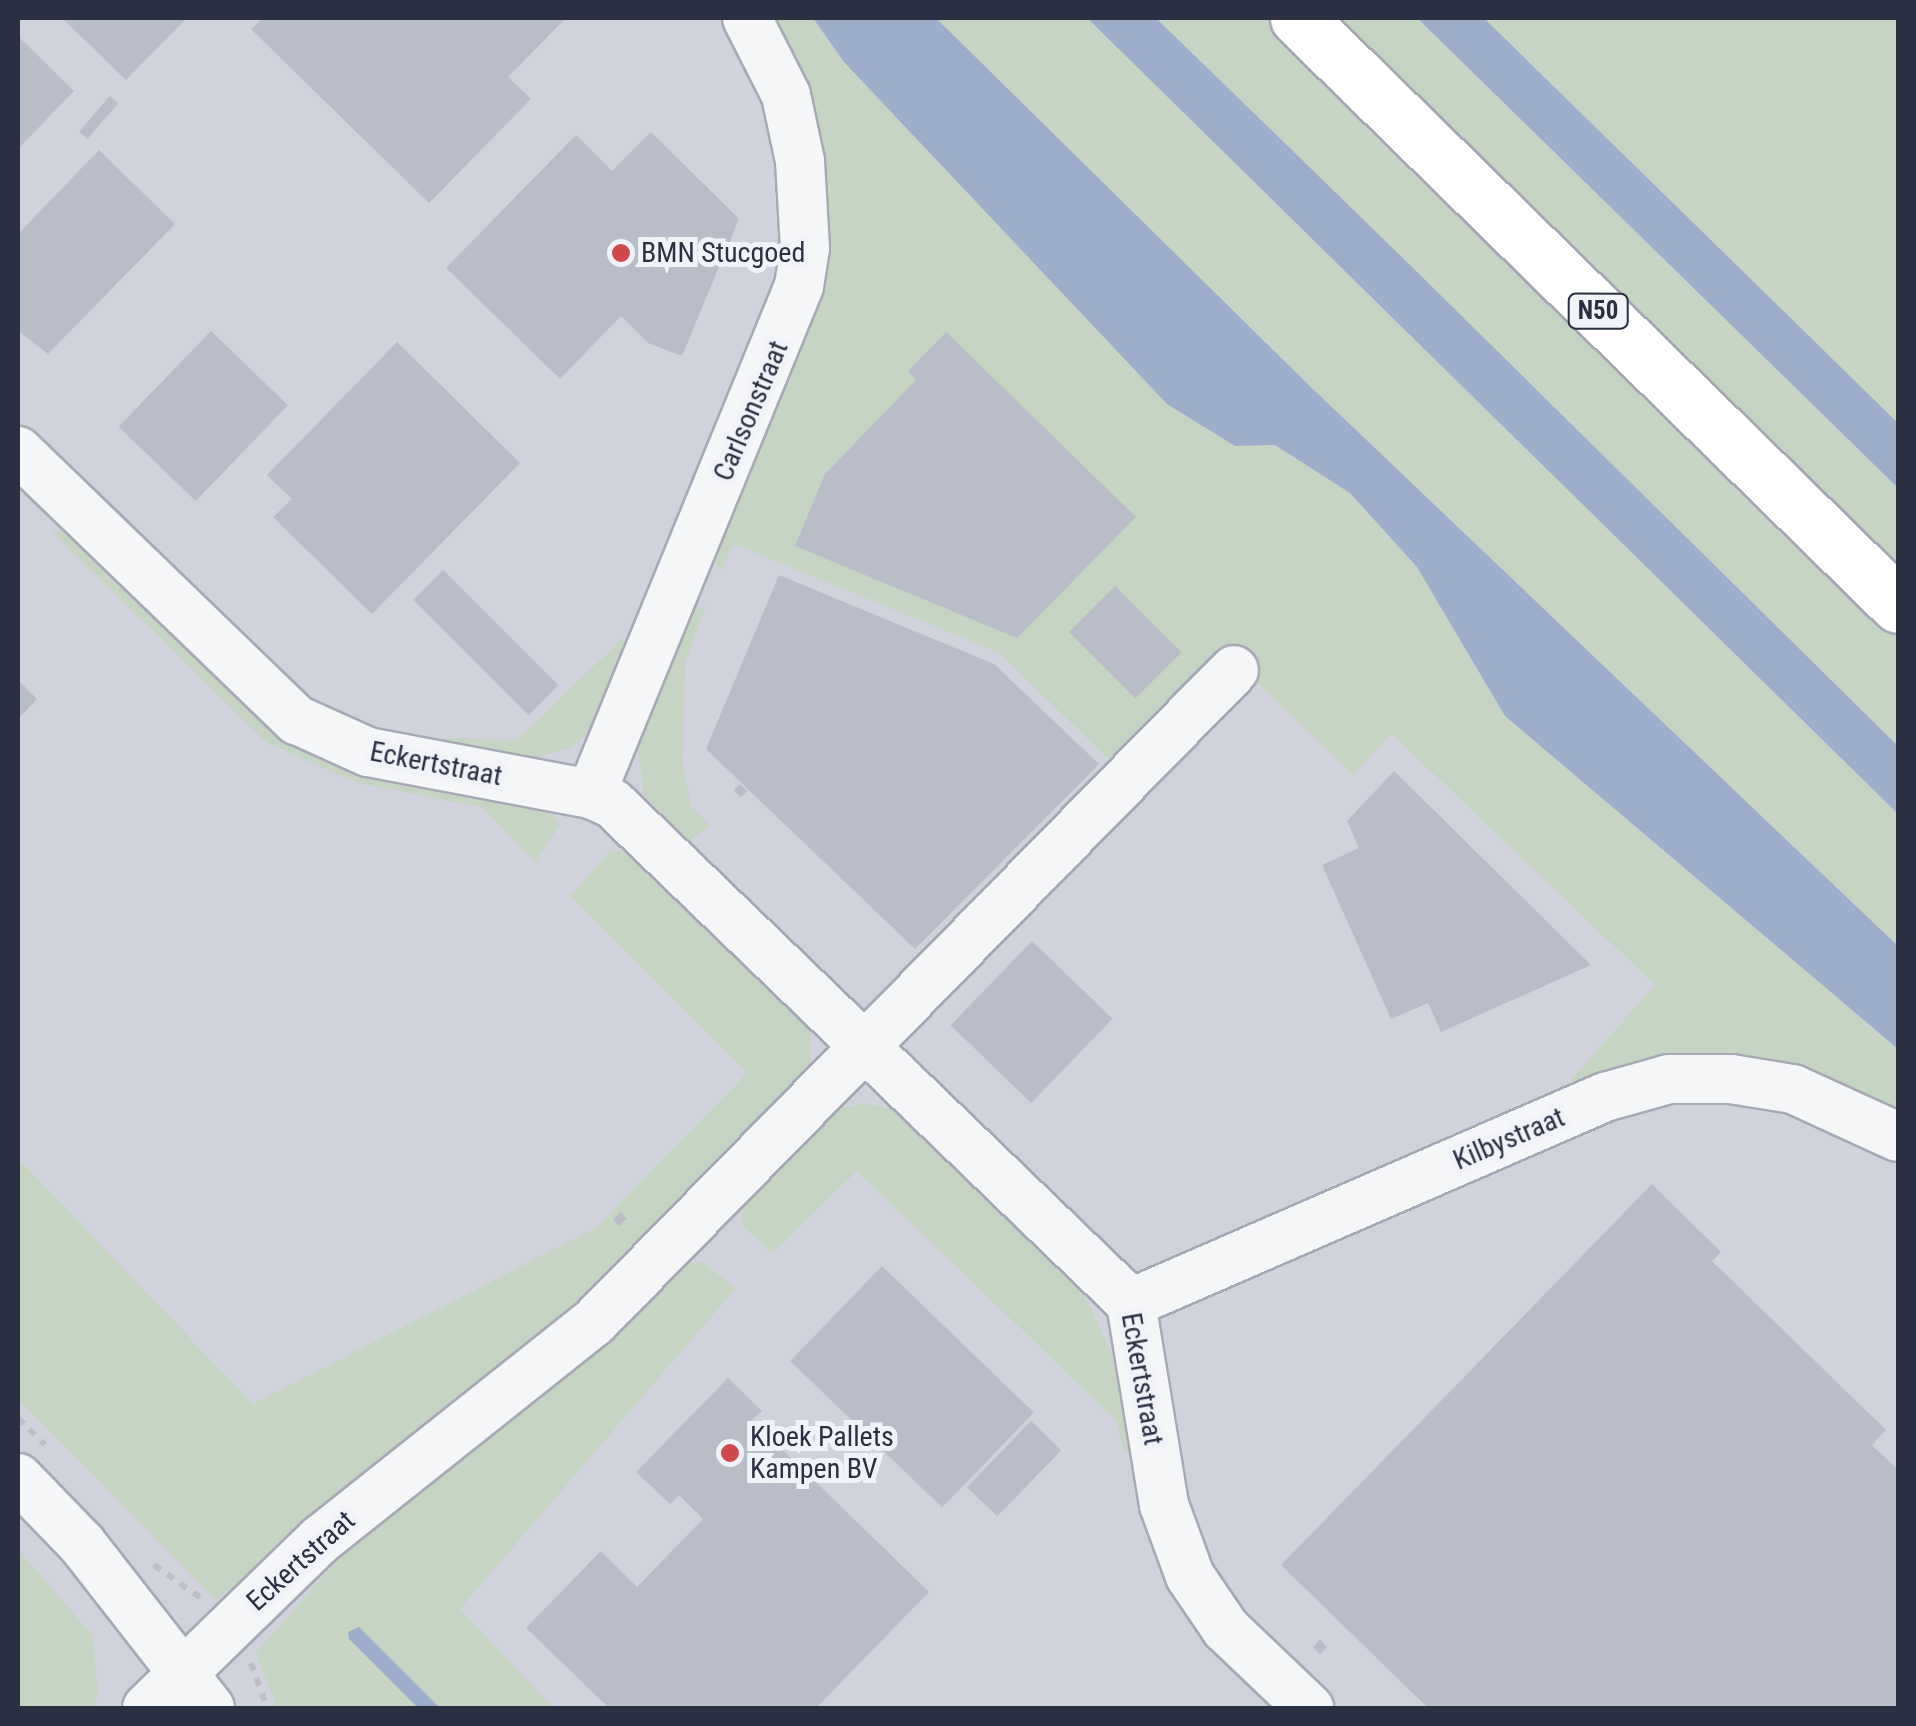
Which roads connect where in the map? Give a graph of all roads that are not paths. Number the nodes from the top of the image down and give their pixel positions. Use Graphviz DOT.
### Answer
graph roads {
  1 [pos="747,18"];
  2 [pos="1298,18"];
  3 [pos="18,451"];
  4 [pos="1898,605"];
  5 [pos="1234,670"];
  6 [pos="590,794"];
  7 [pos="866,1050"];
  8 [pos="1898,1137"];
  9 [pos="1131,1303"];
  10 [pos="18,1478"];
  11 [pos="180,1670"];
  12 [pos="147,1708"];
  13 [pos="210,1708"];
  14 [pos="1309,1708"];
  1 -- 6 [label="street, Carlsonstraat"];
  2 -- 4 [label="highway, N50"];
  3 -- 6 [label="street, Eckertstraat"];
  5 -- 7 [label="street"];
  6 -- 7 [label="street, Eckertstraat"];
  7 -- 9 [label="street, Eckertstraat"];
  7 -- 11 [label="street, Eckertstraat"];
  8 -- 9 [label="street, Kilbystraat"];
  9 -- 14 [label="street, Eckertstraat"];
  10 -- 11 [label="street"];
  11 -- 12 [label="street, Eckertstraat"];
  11 -- 13 [label="street"];
}
